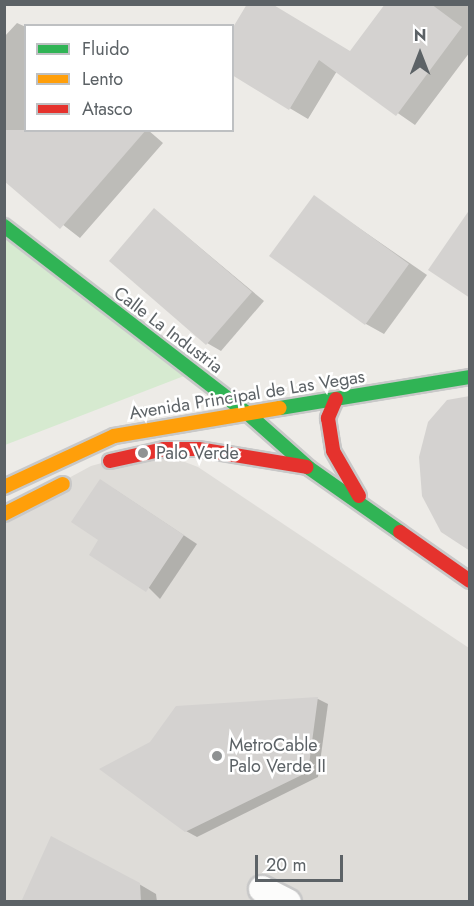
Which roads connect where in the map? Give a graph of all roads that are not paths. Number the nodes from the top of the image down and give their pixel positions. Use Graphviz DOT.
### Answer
graph roads {
  1 [pos="4,226"];
  2 [pos="470,377"];
  3 [pos="336,399"];
  4 [pos="247,413"];
  5 [pos="98,467"];
  6 [pos="309,468"];
  7 [pos="78,476"];
  8 [pos="4,487"];
  9 [pos="362,501"];
  10 [pos="4,514"];
  11 [pos="470,581"];
  12 [pos="262,890"];
  13 [pos="288,902"];
  1 -- 4 [label="street, Calle La Industria"];
  2 -- 3 [label="street, Avenida Principal de Las Vegas"];
  3 -- 4 [label="street, Avenida Principal de Las Vegas"];
  3 -- 9 [label="street, Calle La Industria"];
  4 -- 6 [label="street, Calle La Industria"];
  4 -- 8 [label="street, Avenida Principal de Las Vegas"];
  5 -- 6 [label="street"];
  6 -- 9 [label="street, Calle La Industria"];
  7 -- 10 [label="street"];
  9 -- 11 [label="street, Calle La Industria"];
  12 -- 13 [label="street"];
}
